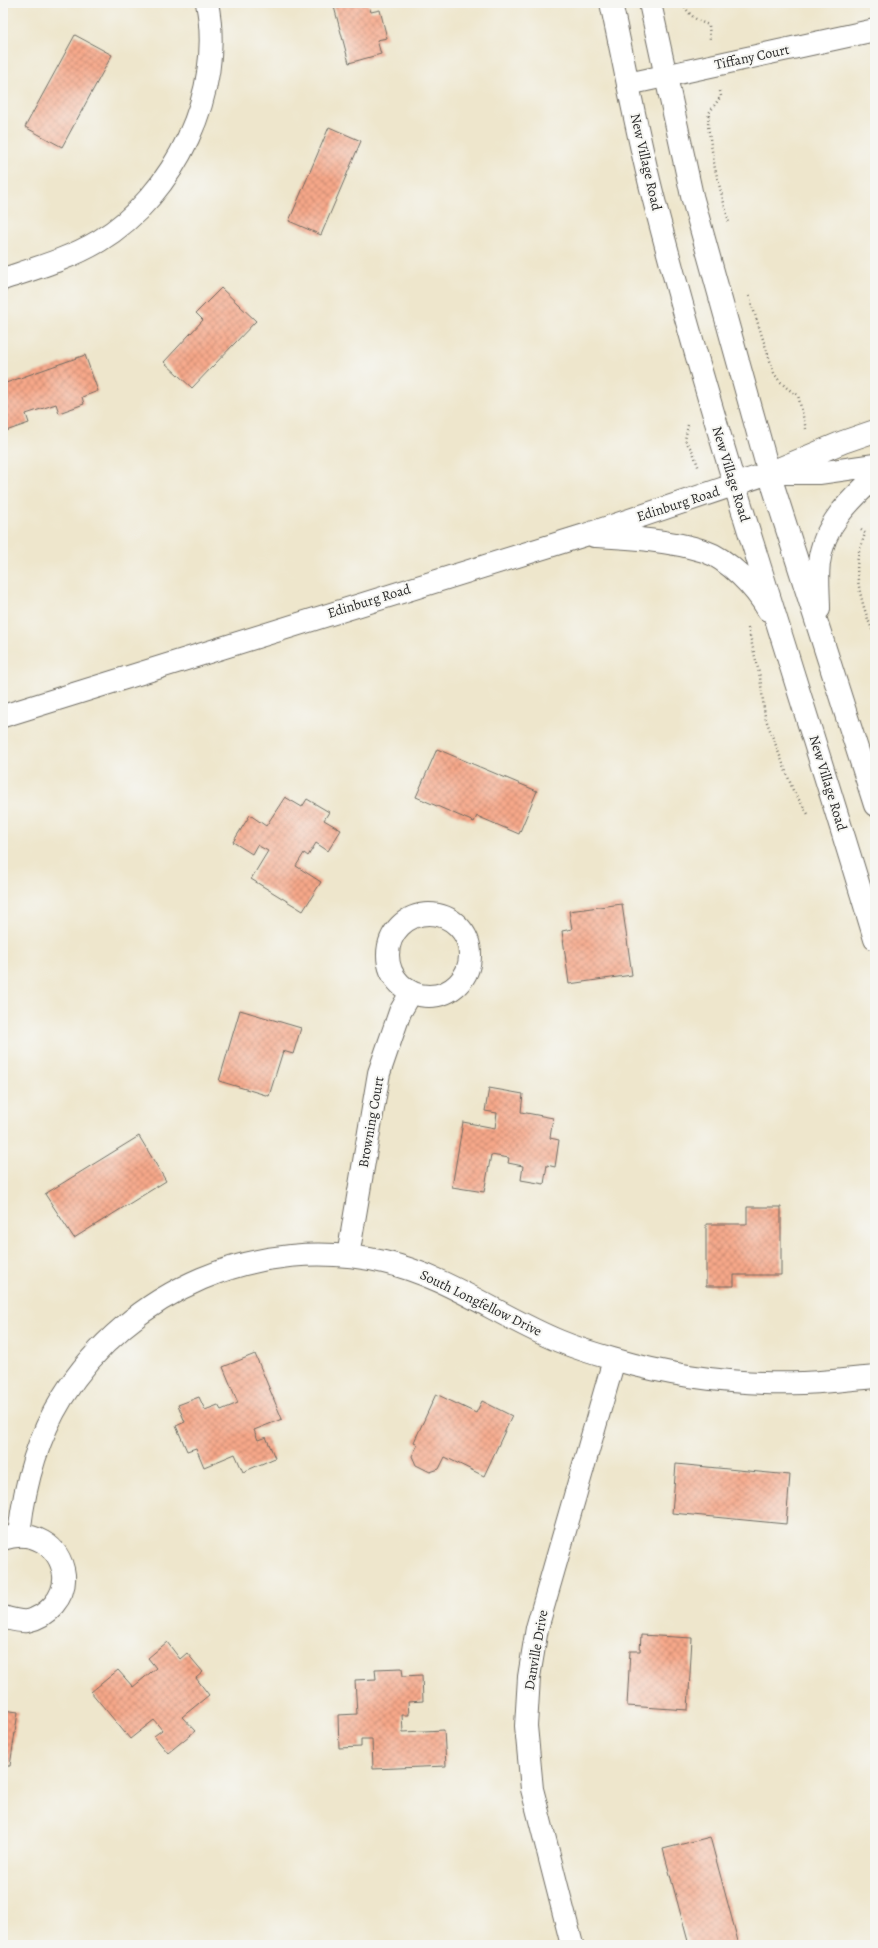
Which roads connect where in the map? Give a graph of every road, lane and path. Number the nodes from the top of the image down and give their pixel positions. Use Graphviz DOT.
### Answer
graph roads {
  1 [pos="207,3"];
  2 [pos="611,3"];
  3 [pos="650,3"];
  4 [pos="683,3"];
  5 [pos="875,30"];
  6 [pos="712,65"];
  7 [pos="665,76"];
  8 [pos="628,84"];
  9 [pos="729,223"];
  10 [pos="3,279"];
  11 [pos="748,291"];
  12 [pos="875,431"];
  13 [pos="814,454"];
  14 [pos="875,465"];
  15 [pos="769,473"];
  16 [pos="875,477"];
  17 [pos="734,486"];
  18 [pos="841,512"];
  19 [pos="585,535"];
  20 [pos="747,623"];
  21 [pos="818,628"];
  22 [pos="781,632"];
  23 [pos="875,636"];
  24 [pos="3,716"];
  25 [pos="875,805"];
  26 [pos="812,821"];
  27 [pos="875,939"];
  28 [pos="411,993"];
  29 [pos="348,1256"];
  30 [pos="614,1360"];
  31 [pos="875,1377"];
  32 [pos="11,1537"];
  33 [pos="3,1617"];
  34 [pos="572,1945"];
  1 -- 10 [label="main road"];
  2 -- 8 [label="main road, New Village Road"];
  3 -- 7 [label="main road"];
  4 -- 6 [label="path"];
  5 -- 6 [label="main road, Tiffany Court"];
  6 -- 7 [label="main road, Tiffany Court"];
  6 -- 9 [label="path"];
  7 -- 8 [label="main road, Tiffany Court"];
  7 -- 15 [label="main road"];
  8 -- 17 [label="main road, New Village Road"];
  11 -- 13 [label="path"];
  12 -- 13 [label="main road"];
  13 -- 15 [label="main road"];
  14 -- 15 [label="main road"];
  15 -- 17 [label="main road, Edinburg Road"];
  15 -- 21 [label="main road"];
  16 -- 18 [label="main road"];
  17 -- 19 [label="main road, Edinburg Road"];
  17 -- 22 [label="main road, New Village Road"];
  18 -- 21 [label="main road"];
  18 -- 23 [label="path"];
  19 -- 22 [label="main road"];
  19 -- 24 [label="main road, Edinburg Road"];
  20 -- 26 [label="path"];
  21 -- 25 [label="main road"];
  22 -- 27 [label="main road, New Village Road"];
  28 -- 29 [label="main road, Browning Court"];
  29 -- 30 [label="main road, South Longfellow Drive"];
  29 -- 32 [label="main road, South Longfellow Drive"];
  30 -- 31 [label="main road, South Longfellow Drive"];
  30 -- 34 [label="main road, Danville Drive"];
  32 -- 33 [label="main road, South Longfellow Drive"];
}
